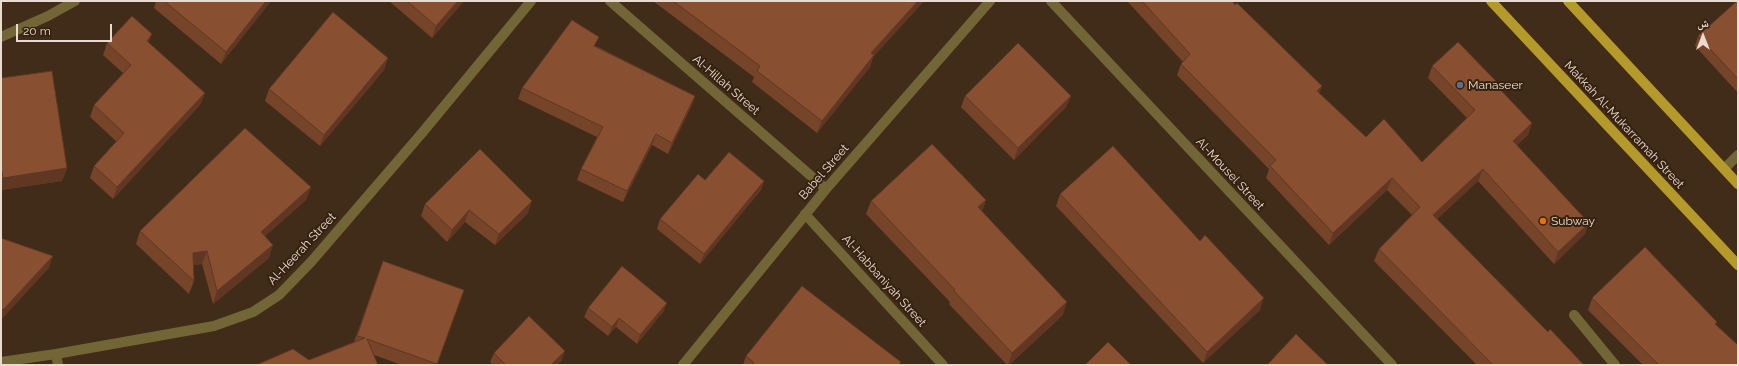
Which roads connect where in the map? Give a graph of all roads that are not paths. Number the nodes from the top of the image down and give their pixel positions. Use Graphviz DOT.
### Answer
graph roads {
  1 [pos="74,1"];
  2 [pos="531,1"];
  3 [pos="610,1"];
  4 [pos="990,1"];
  5 [pos="1051,1"];
  6 [pos="1491,1"];
  7 [pos="1568,1"];
  8 [pos="1,37"];
  9 [pos="1738,155"];
  10 [pos="1724,169"];
  11 [pos="1738,184"];
  12 [pos="826,189"];
  13 [pos="805,214"];
  14 [pos="1738,265"];
  15 [pos="1574,315"];
  16 [pos="56,354"];
  17 [pos="1,362"];
  18 [pos="58,365"];
  19 [pos="684,365"];
  20 [pos="943,365"];
  21 [pos="1392,365"];
  22 [pos="1615,365"];
  1 -- 8 [label="street"];
  2 -- 16 [label="street, Al-Heerah Street"];
  3 -- 12 [label="street, Al-Hillah Street"];
  4 -- 12 [label="street, Babel Street"];
  5 -- 21 [label="street, Al-Mousel Street"];
  6 -- 14 [label="main road, Makkah Al-Mukarramah Street"];
  7 -- 10 [label="main road"];
  9 -- 10 [label="street"];
  10 -- 11 [label="main road"];
  12 -- 13 [label="street, Babel Street"];
  13 -- 19 [label="street, Babel Street"];
  13 -- 20 [label="street, Al-Habbaniyah Street"];
  15 -- 22 [label="street"];
  16 -- 17 [label="street, Al-Heerah Street"];
  16 -- 18 [label="street"];
}
